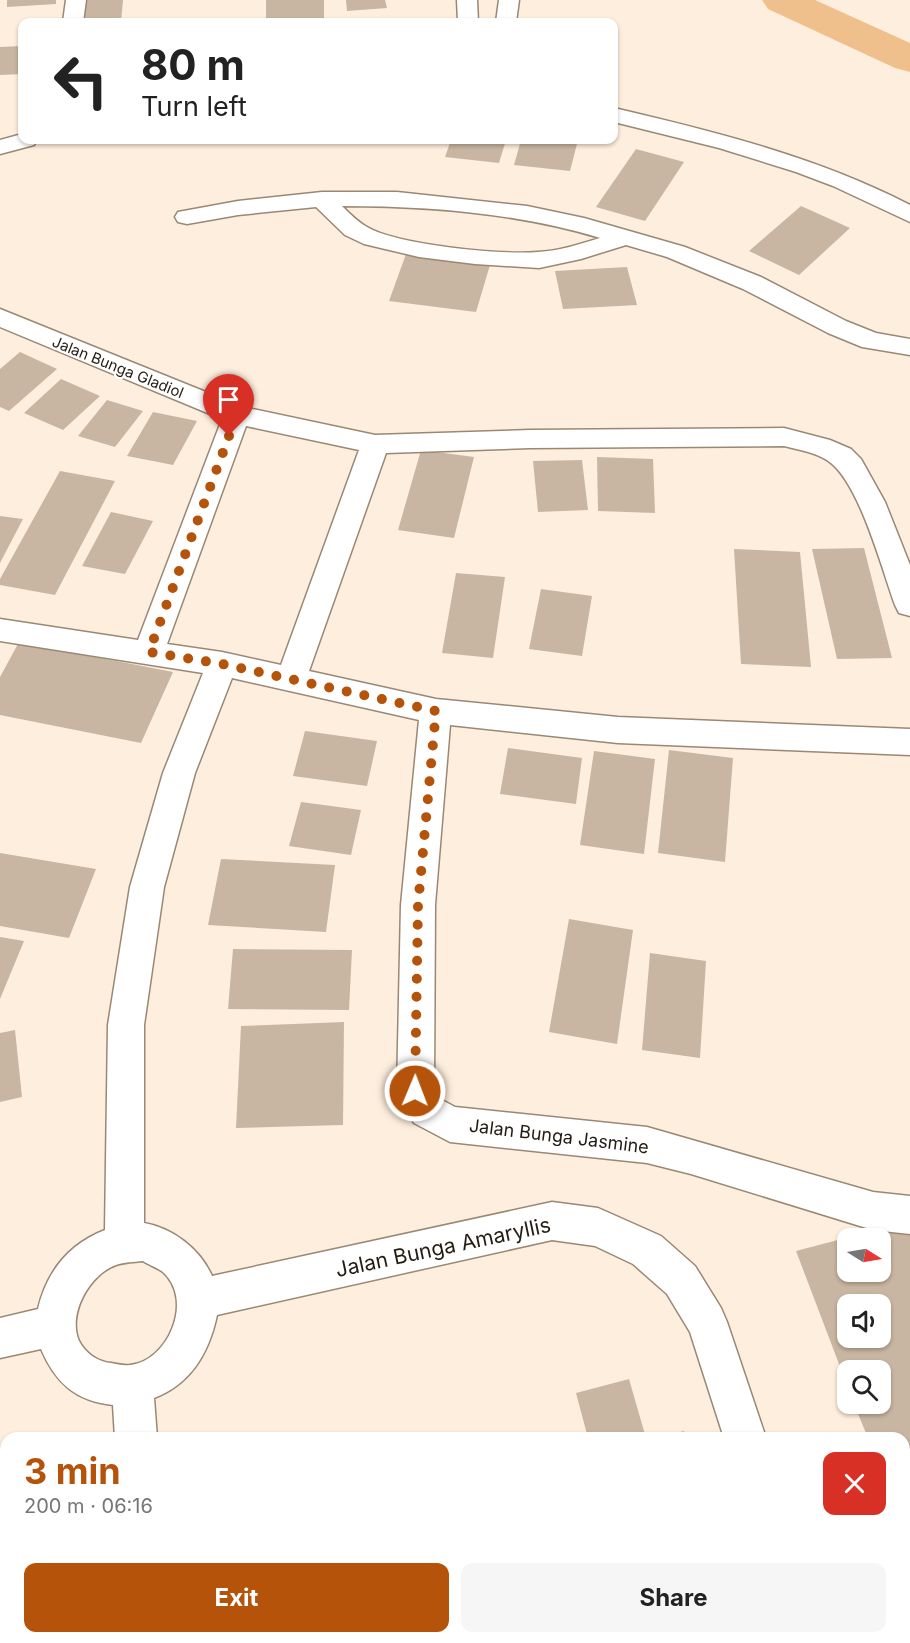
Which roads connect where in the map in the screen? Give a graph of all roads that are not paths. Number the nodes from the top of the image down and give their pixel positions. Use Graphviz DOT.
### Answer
graph roads {
  1 [pos="76,0"];
  2 [pos="467,0"];
  3 [pos="509,0"];
  4 [pos="74,18"];
  5 [pos="468,18"];
  6 [pos="507,18"];
  7 [pos="618,117"];
  8 [pos="18,142"];
  9 [pos="0,147"];
  10 [pos="322,199"];
  11 [pos="910,215"];
  12 [pos="187,217"];
  13 [pos="627,237"];
  14 [pos="0,317"];
  15 [pos="910,347"];
  16 [pos="237,415"];
  17 [pos="375,444"];
  18 [pos="910,605"];
  19 [pos="0,630"];
  20 [pos="149,652"];
  21 [pos="222,664"];
  22 [pos="291,679"];
  23 [pos="436,711"];
  24 [pos="910,742"];
  25 [pos="910,1215"];
  26 [pos="124,1243"];
  27 [pos="199,1299"];
  28 [pos="56,1325"];
  29 [pos="0,1338"];
  30 [pos="132,1385"];
  31 [pos="136,1432"];
  32 [pos="743,1432"];
  1 -- 4 [label="street"];
  2 -- 5 [label="street"];
  3 -- 6 [label="street"];
  7 -- 11 [label="street"];
  8 -- 9 [label="street"];
  10 -- 12 [label="street"];
  10 -- 13 [label="street"];
  10 -- 13 [label="street"];
  13 -- 15 [label="street"];
  14 -- 16 [label="street, Jalan Bunga Gladiol"];
  16 -- 17 [label="street, Jalan Bunga Gladiol"];
  16 -- 20 [label="street"];
  17 -- 18 [label="street, Jalan Bunga Gladiol"];
  17 -- 22 [label="street"];
  19 -- 20 [label="street"];
  20 -- 21 [label="street"];
  21 -- 22 [label="street"];
  21 -- 26 [label="street"];
  22 -- 23 [label="street"];
  23 -- 24 [label="street"];
  23 -- 25 [label="street, Jalan Bunga Jasmine"];
  26 -- 27 [label="street"];
  26 -- 28 [label="street"];
  27 -- 30 [label="street"];
  27 -- 32 [label="street, Jalan Bunga Amaryllis"];
  28 -- 29 [label="street"];
  28 -- 30 [label="street"];
  30 -- 31 [label="street"];
}
